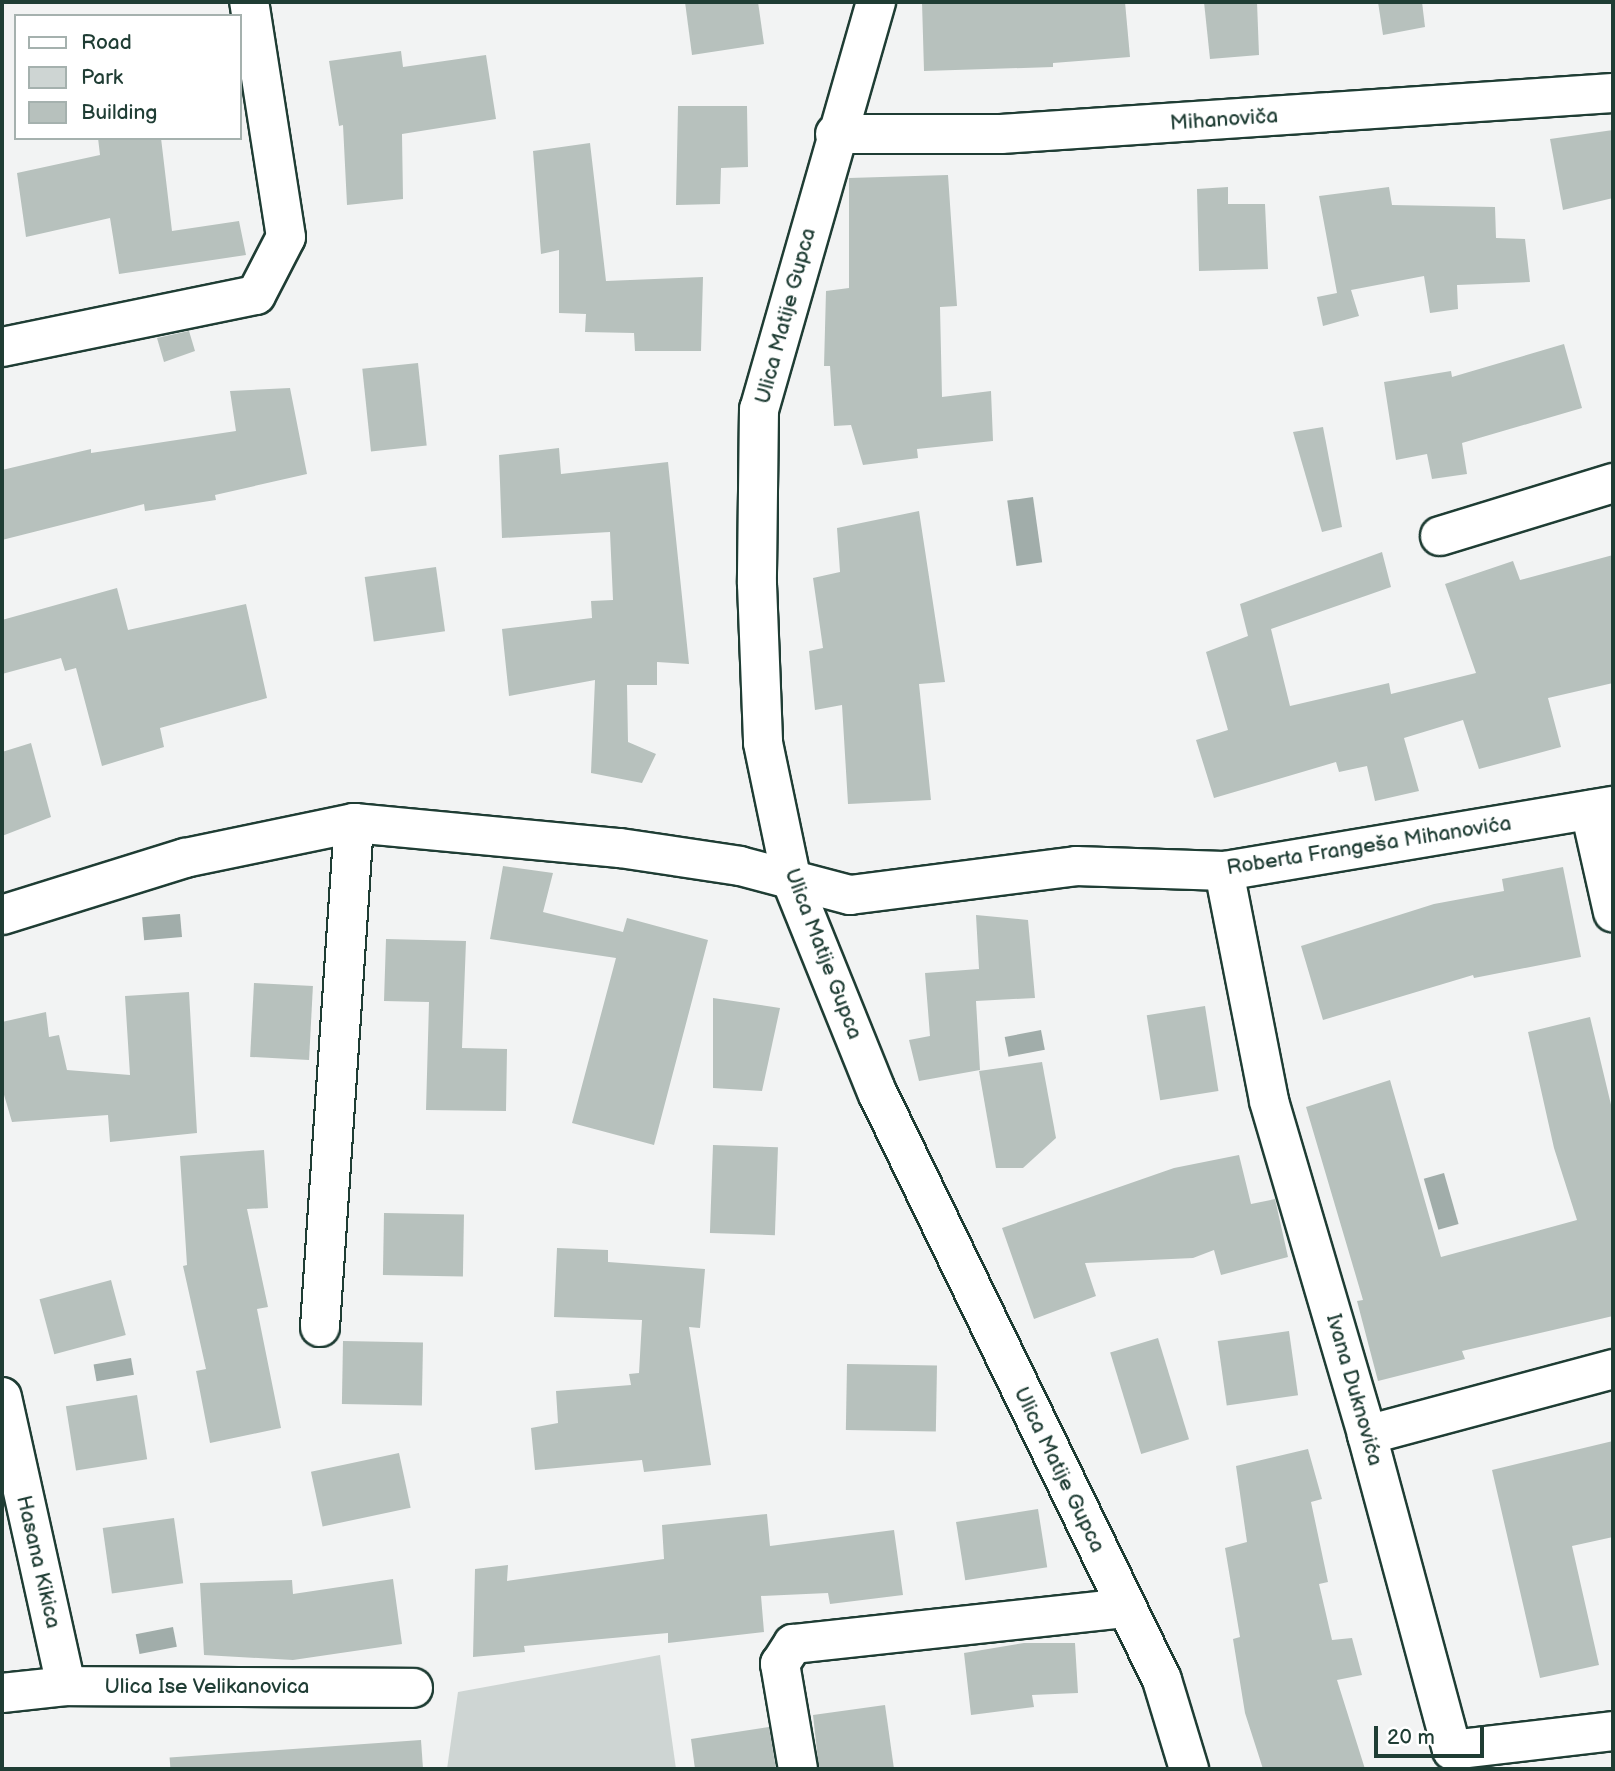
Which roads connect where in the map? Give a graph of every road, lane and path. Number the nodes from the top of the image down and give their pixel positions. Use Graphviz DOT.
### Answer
graph roads {
  1 [pos="249,2"];
  2 [pos="876,2"];
  3 [pos="1613,93"];
  4 [pos="835,134"];
  5 [pos="2,347"];
  6 [pos="1613,483"];
  7 [pos="1440,536"];
  8 [pos="1602,808"];
  9 [pos="354,823"];
  10 [pos="1224,871"];
  11 [pos="792,882"];
  12 [pos="1613,912"];
  13 [pos="2,915"];
  14 [pos="320,1327"];
  15 [pos="1613,1369"];
  16 [pos="2,1397"];
  17 [pos="1367,1435"];
  18 [pos="1126,1608"];
  19 [pos="66,1686"];
  20 [pos="413,1688"];
  21 [pos="2,1693"];
  22 [pos="1613,1731"];
  23 [pos="799,1769"];
  24 [pos="1189,1769"];
  1 -- 5 [label="street"];
  2 -- 4 [label="street, Ulica Matije Gupca"];
  3 -- 4 [label="street, Mihanoviča"];
  4 -- 11 [label="street, Ulica Matije Gupca"];
  6 -- 7 [label="street"];
  8 -- 10 [label="street, Roberta Frangeša Mihanovića"];
  8 -- 12 [label="street"];
  9 -- 11 [label="street, Roberta Frangeša Mihanovića"];
  9 -- 13 [label="street, Roberta Frangeša Mihanovića"];
  9 -- 14 [label="street"];
  10 -- 11 [label="street, Roberta Frangeša Mihanovića"];
  10 -- 17 [label="street, Ivana Duknovića"];
  11 -- 18 [label="street, Ulica Matije Gupca"];
  15 -- 17 [label="street"];
  16 -- 19 [label="street, Hasana Kikica"];
  17 -- 22 [label="street, Ivana Duknovića"];
  18 -- 23 [label="street"];
  18 -- 24 [label="street, Ulica Matije Gupca"];
  19 -- 20 [label="street, Ulica Ise Velikanovica"];
  19 -- 21 [label="street, Ulica Ise Velikanovica"];
}
